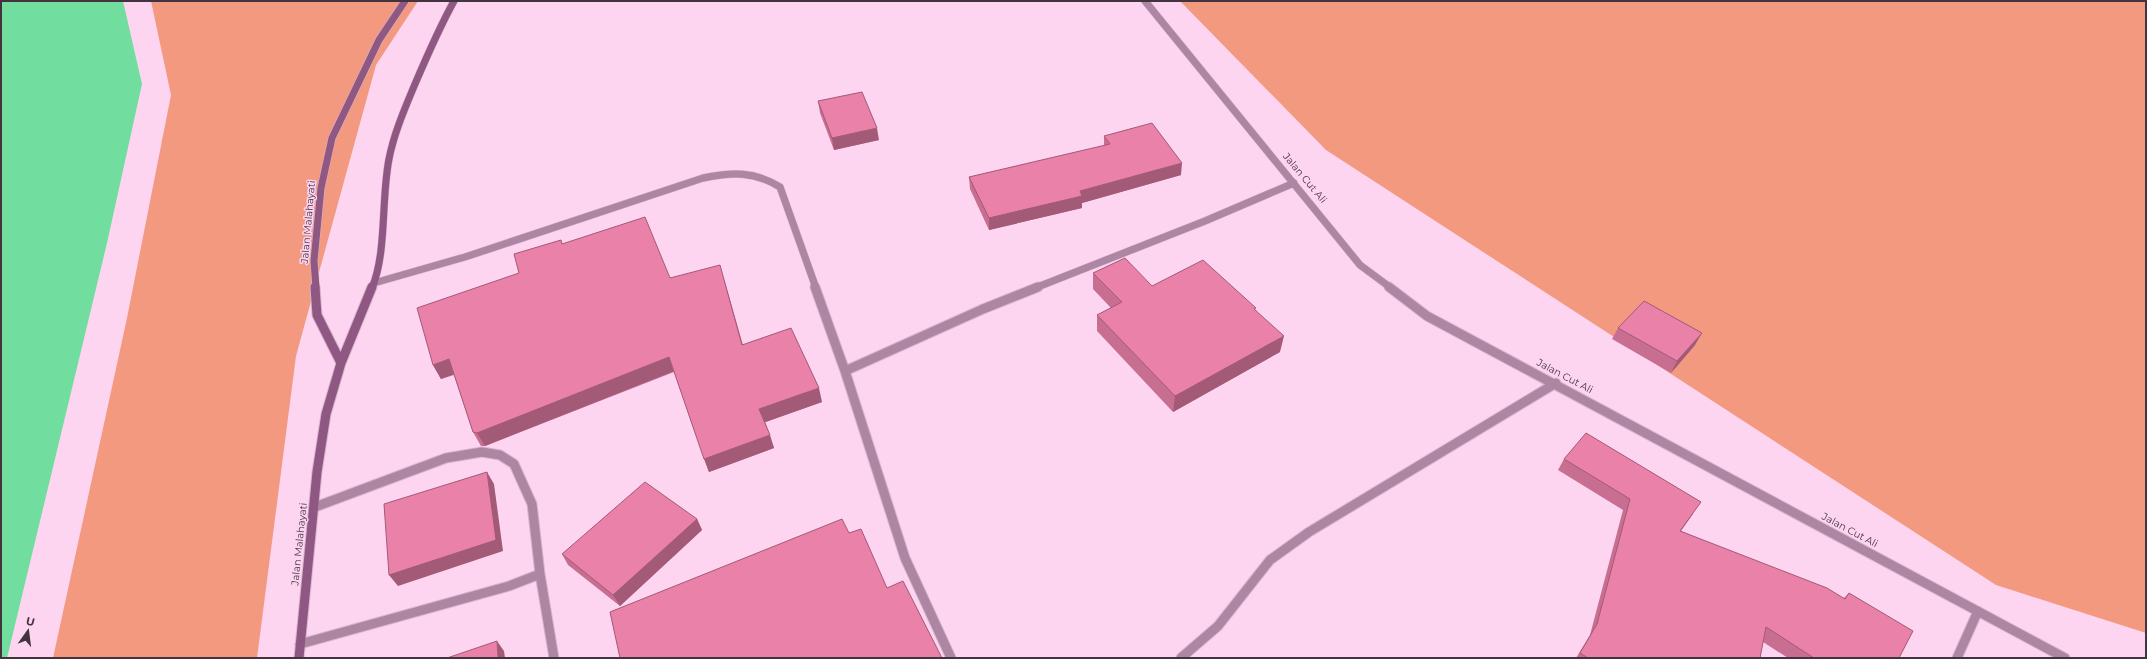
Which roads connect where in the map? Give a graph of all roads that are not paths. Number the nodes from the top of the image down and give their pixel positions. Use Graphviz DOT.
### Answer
graph roads {
  1 [pos="405,1"];
  2 [pos="454,1"];
  3 [pos="1145,1"];
  4 [pos="1294,183"];
  5 [pos="374,283"];
  6 [pos="341,363"];
  7 [pos="845,371"];
  8 [pos="1556,383"];
  9 [pos="315,507"];
  10 [pos="540,574"];
  11 [pos="1978,611"];
  12 [pos="300,644"];
  13 [pos="299,658"];
  14 [pos="554,658"];
  15 [pos="951,658"];
  16 [pos="1181,658"];
  17 [pos="1956,658"];
  18 [pos="2065,658"];
  1 -- 6 [label="main road, Jalan Malahayati"];
  2 -- 5 [label="main road, Jalan Malahayati"];
  3 -- 4 [label="street, Jalan Cut Ali"];
  4 -- 7 [label="street"];
  4 -- 8 [label="street, Jalan Cut Ali"];
  5 -- 6 [label="main road, Jalan Malahayati"];
  5 -- 7 [label="street"];
  6 -- 9 [label="main road, Jalan Malahayati"];
  7 -- 15 [label="street"];
  8 -- 11 [label="street, Jalan Cut Ali"];
  8 -- 16 [label="street"];
  9 -- 10 [label="street"];
  9 -- 12 [label="main road, Jalan Malahayati"];
  10 -- 12 [label="street"];
  10 -- 14 [label="street"];
  11 -- 17 [label="street"];
  11 -- 18 [label="street, Jalan Cut Ali"];
  12 -- 13 [label="main road, Jalan Malahayati"];
}
